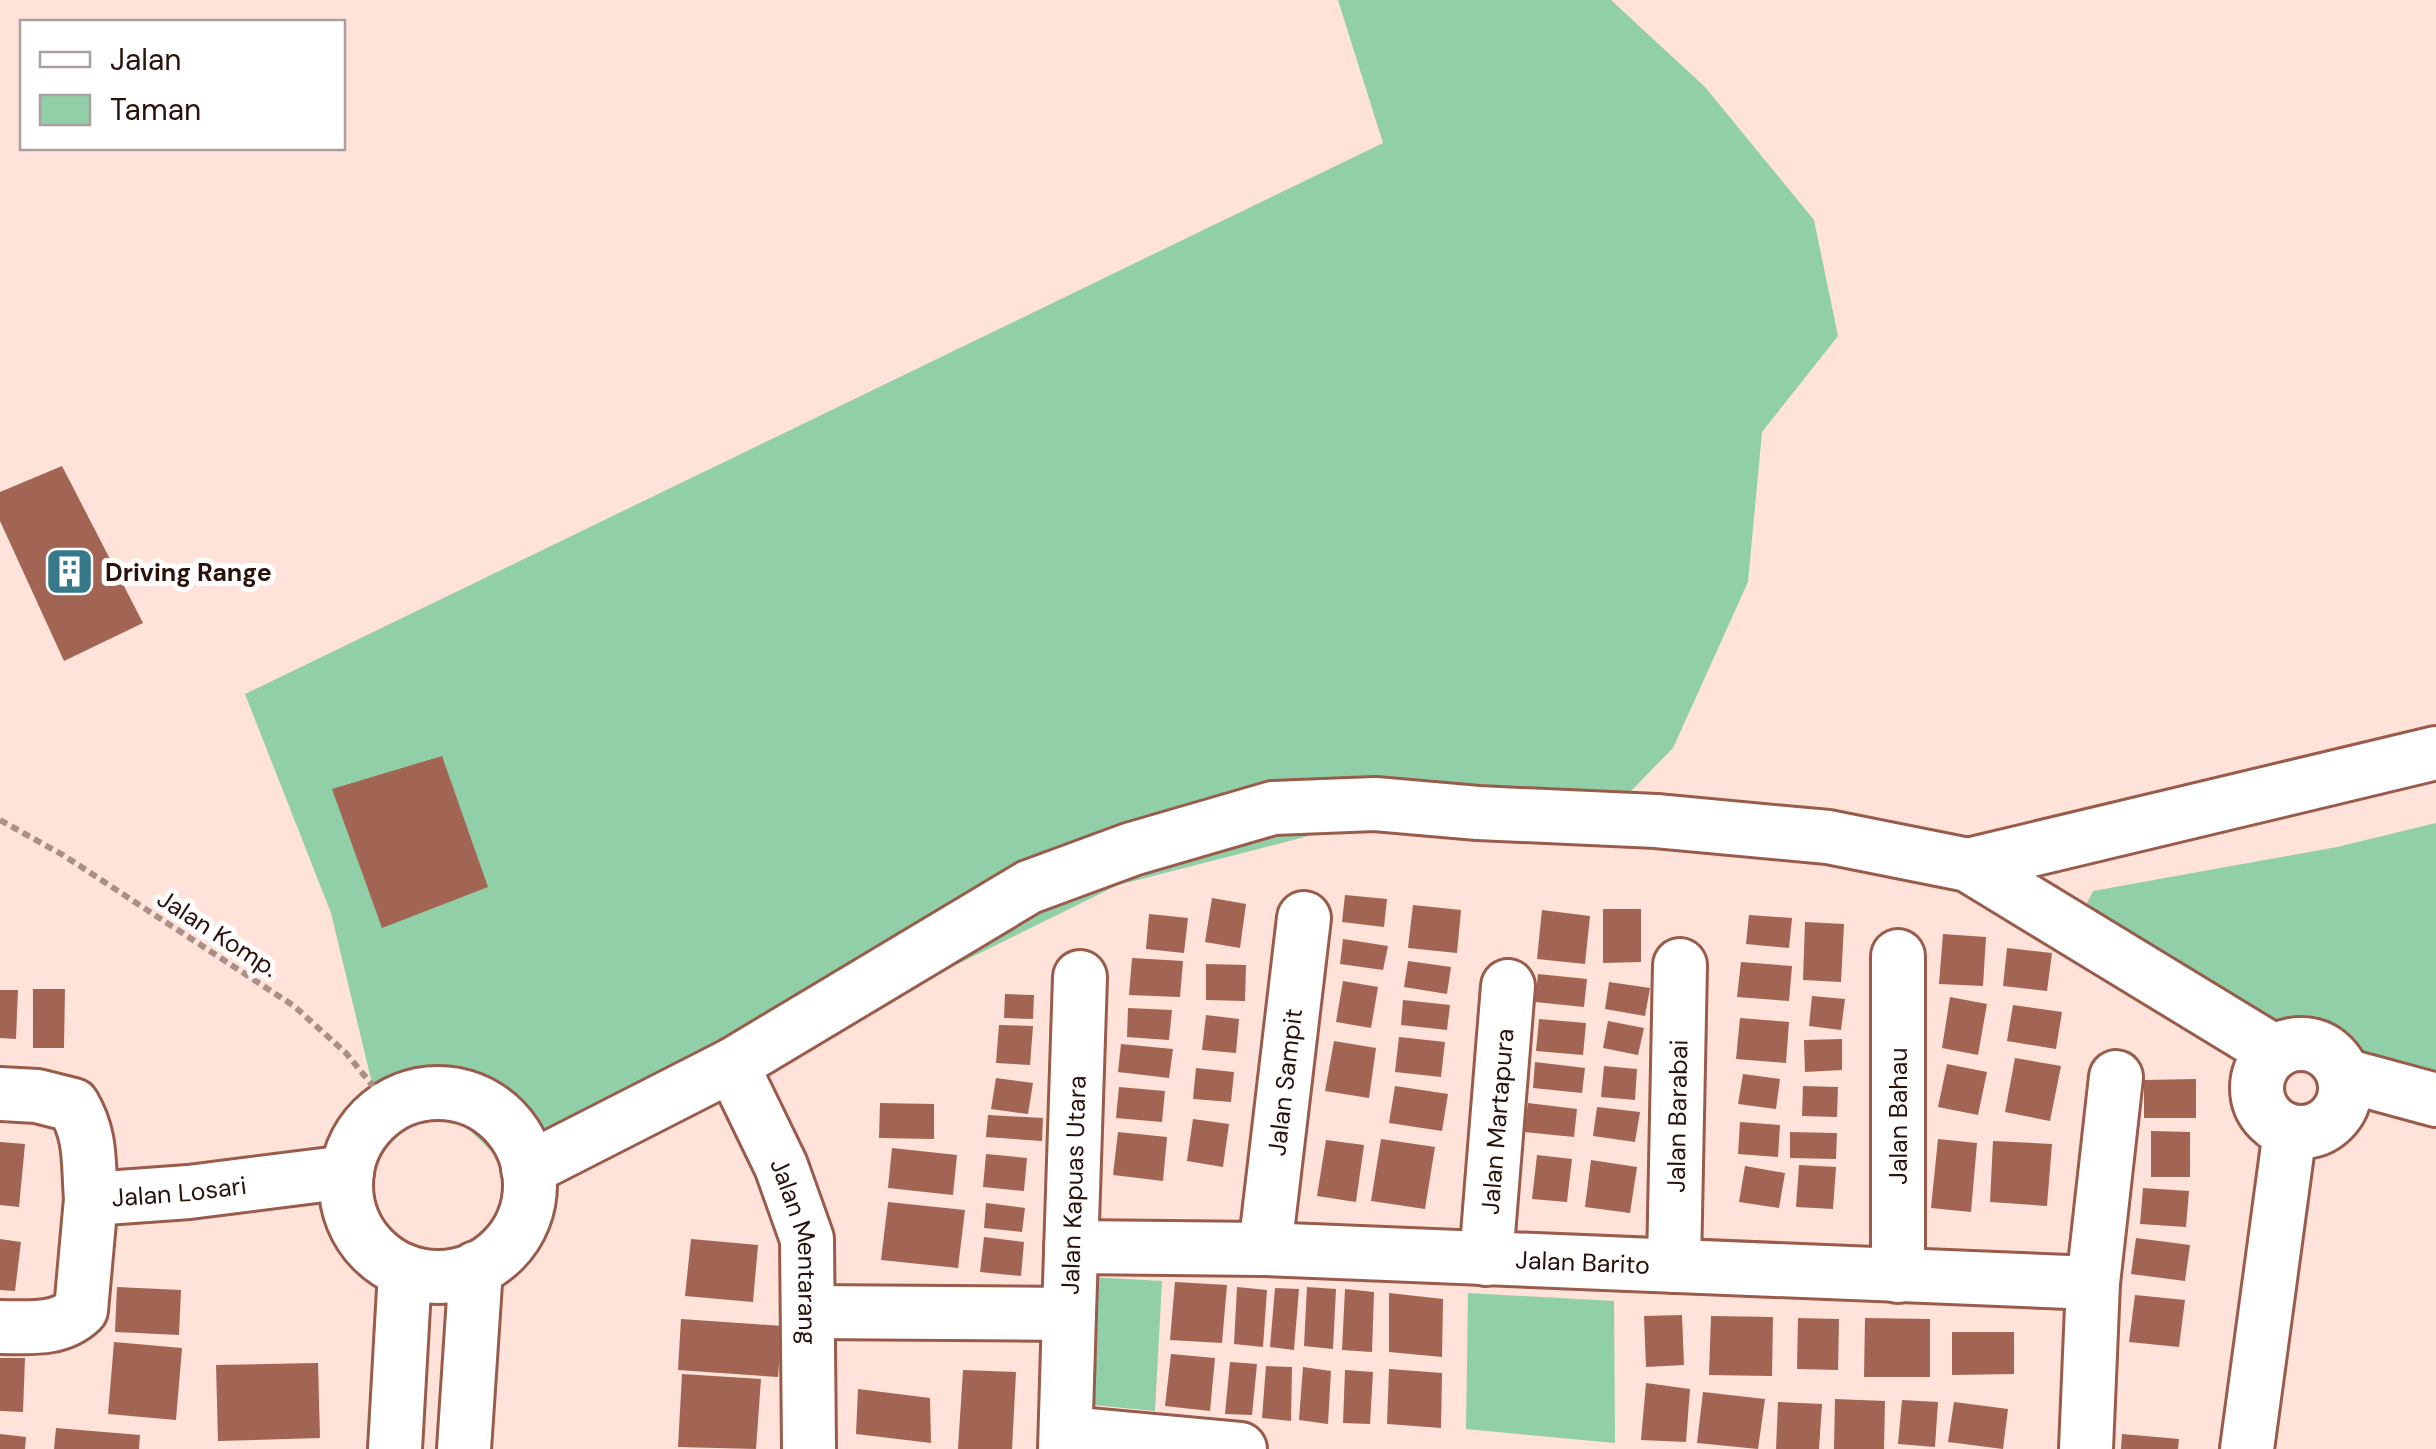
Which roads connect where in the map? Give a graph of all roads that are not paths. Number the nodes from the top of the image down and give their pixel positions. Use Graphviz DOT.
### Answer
graph roads {
  1 [pos="2436,753"];
  2 [pos="1968,865"];
  3 [pos="1304,918"];
  4 [pos="1898,956"];
  5 [pos="1680,965"];
  6 [pos="1080,977"];
  7 [pos="1508,986"];
  8 [pos="2275,1052"];
  9 [pos="732,1065"];
  10 [pos="2344,1075"];
  11 [pos="2116,1077"];
  12 [pos="0,1094"];
  13 [pos="2436,1100"];
  14 [pos="2290,1131"];
  15 [pos="528,1169"];
  16 [pos="346,1172"];
  17 [pos="90,1198"];
  18 [pos="1071,1248"];
  19 [pos="1265,1249"];
  20 [pos="1486,1259"];
  21 [pos="1674,1266"];
  22 [pos="476,1268"];
  23 [pos="405,1271"];
  24 [pos="1898,1276"];
  25 [pos="2093,1283"];
  26 [pos="810,1312"];
  27 [pos="1069,1314"];
  28 [pos="0,1328"];
  29 [pos="2088,1427"];
  30 [pos="1066,1441"];
  31 [pos="395,1449"];
  32 [pos="464,1449"];
  33 [pos="810,1449"];
  34 [pos="1240,1449"];
  35 [pos="2247,1449"];
  1 -- 2 [label="street"];
  2 -- 8 [label="street"];
  2 -- 9 [label="street"];
  3 -- 19 [label="street, Jalan Sampit"];
  4 -- 24 [label="street, Jalan Bahau"];
  5 -- 21 [label="street, Jalan Barabai"];
  6 -- 18 [label="street, Jalan Kapuas Utara"];
  7 -- 20 [label="street, Jalan Martapura"];
  8 -- 10 [label="street"];
  8 -- 14 [label="street"];
  9 -- 15 [label="street"];
  9 -- 26 [label="street, Jalan Mentarang"];
  10 -- 13 [label="street"];
  10 -- 14 [label="street"];
  11 -- 25 [label="street"];
  12 -- 17 [label="street"];
  14 -- 35 [label="street"];
  15 -- 16 [label="street"];
  15 -- 22 [label="street"];
  16 -- 17 [label="street, Jalan Losari"];
  16 -- 23 [label="street"];
  17 -- 28 [label="street, Jalan Losari"];
  18 -- 19 [label="street, Jalan Barito"];
  18 -- 27 [label="street, Jalan Kapuas Utara"];
  19 -- 20 [label="street, Jalan Barito"];
  20 -- 21 [label="street, Jalan Barito"];
  21 -- 24 [label="street, Jalan Barito"];
  22 -- 23 [label="street"];
  22 -- 32 [label="street"];
  23 -- 31 [label="street"];
  24 -- 25 [label="street, Jalan Barito"];
  25 -- 29 [label="street"];
  26 -- 27 [label="street, Jalan Kapuas Utara"];
  26 -- 33 [label="street, Jalan Mentarang"];
  27 -- 30 [label="street"];
  30 -- 34 [label="street"];
}
